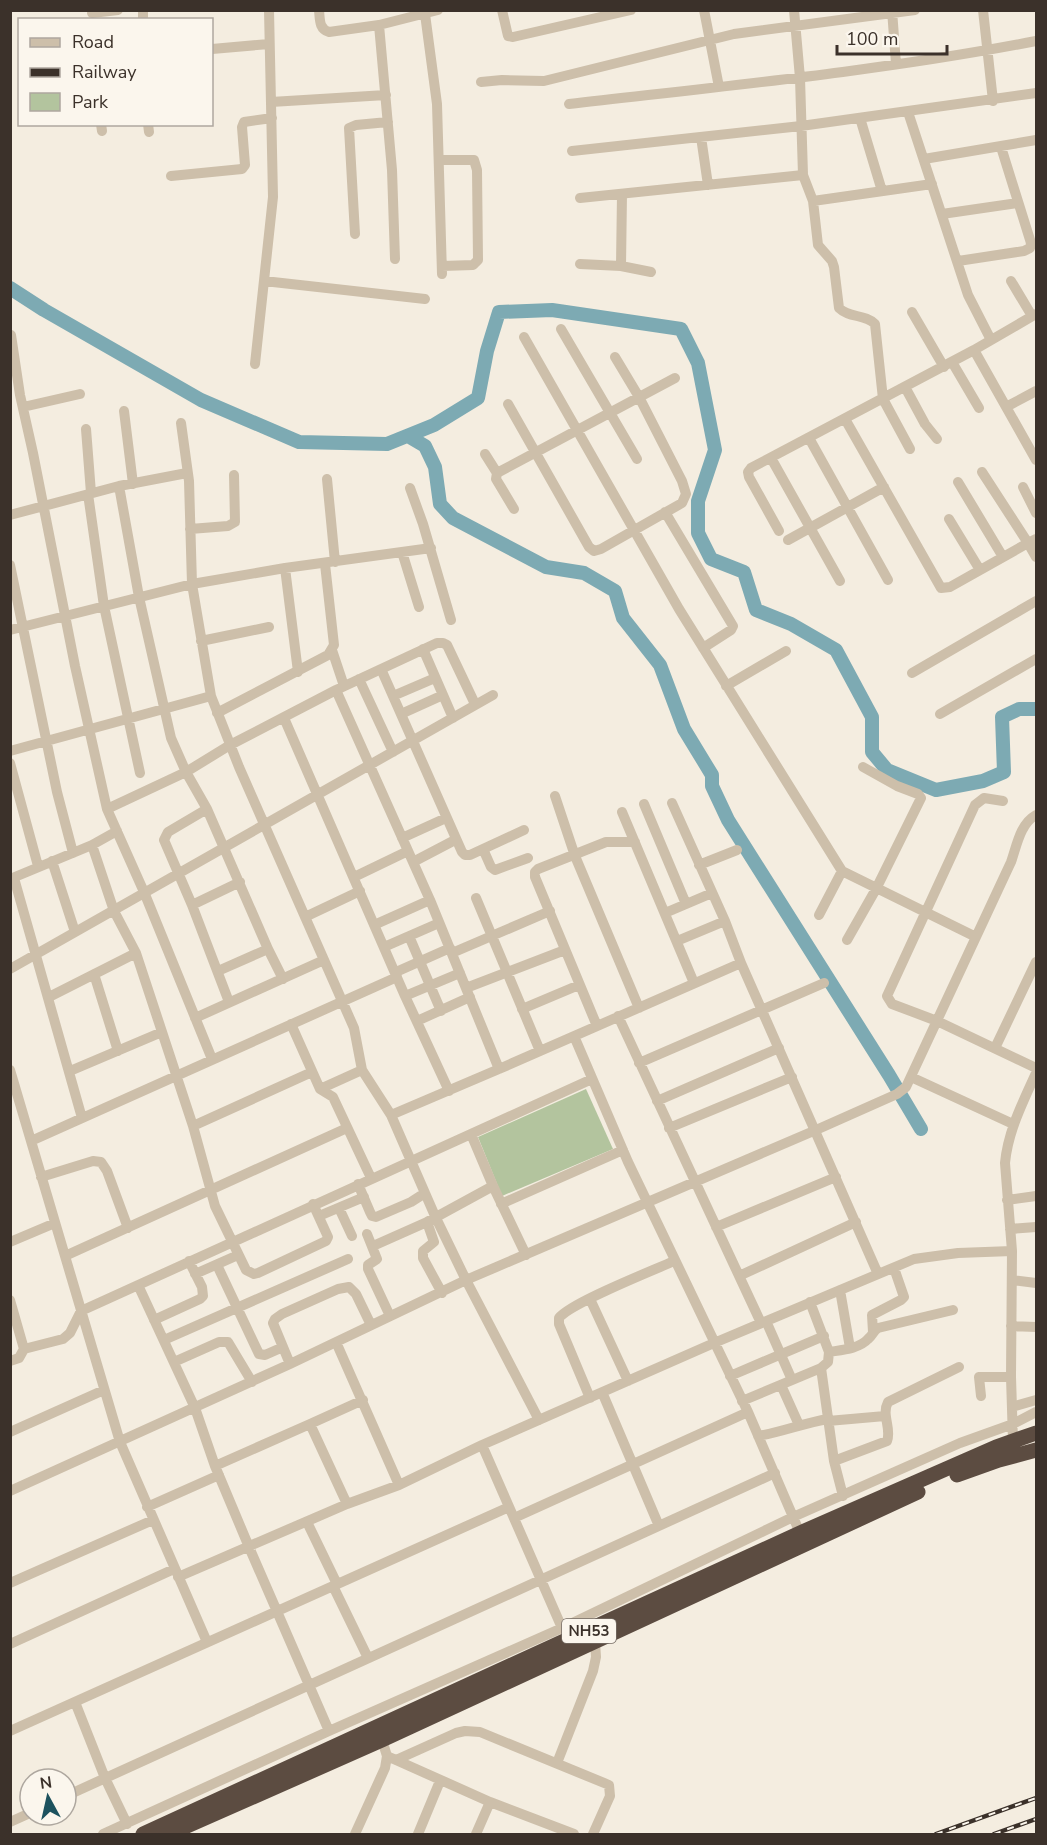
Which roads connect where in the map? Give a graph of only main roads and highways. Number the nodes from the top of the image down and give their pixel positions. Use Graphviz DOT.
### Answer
graph roads {
  1 [pos="1036,1433"];
  2 [pos="1036,1450"];
  3 [pos="143,1834"];
  4 [pos="168,1834"];
  1 -- 3 [label="highway, NH53"];
  2 -- 4 [label="highway, NH53"];
}
